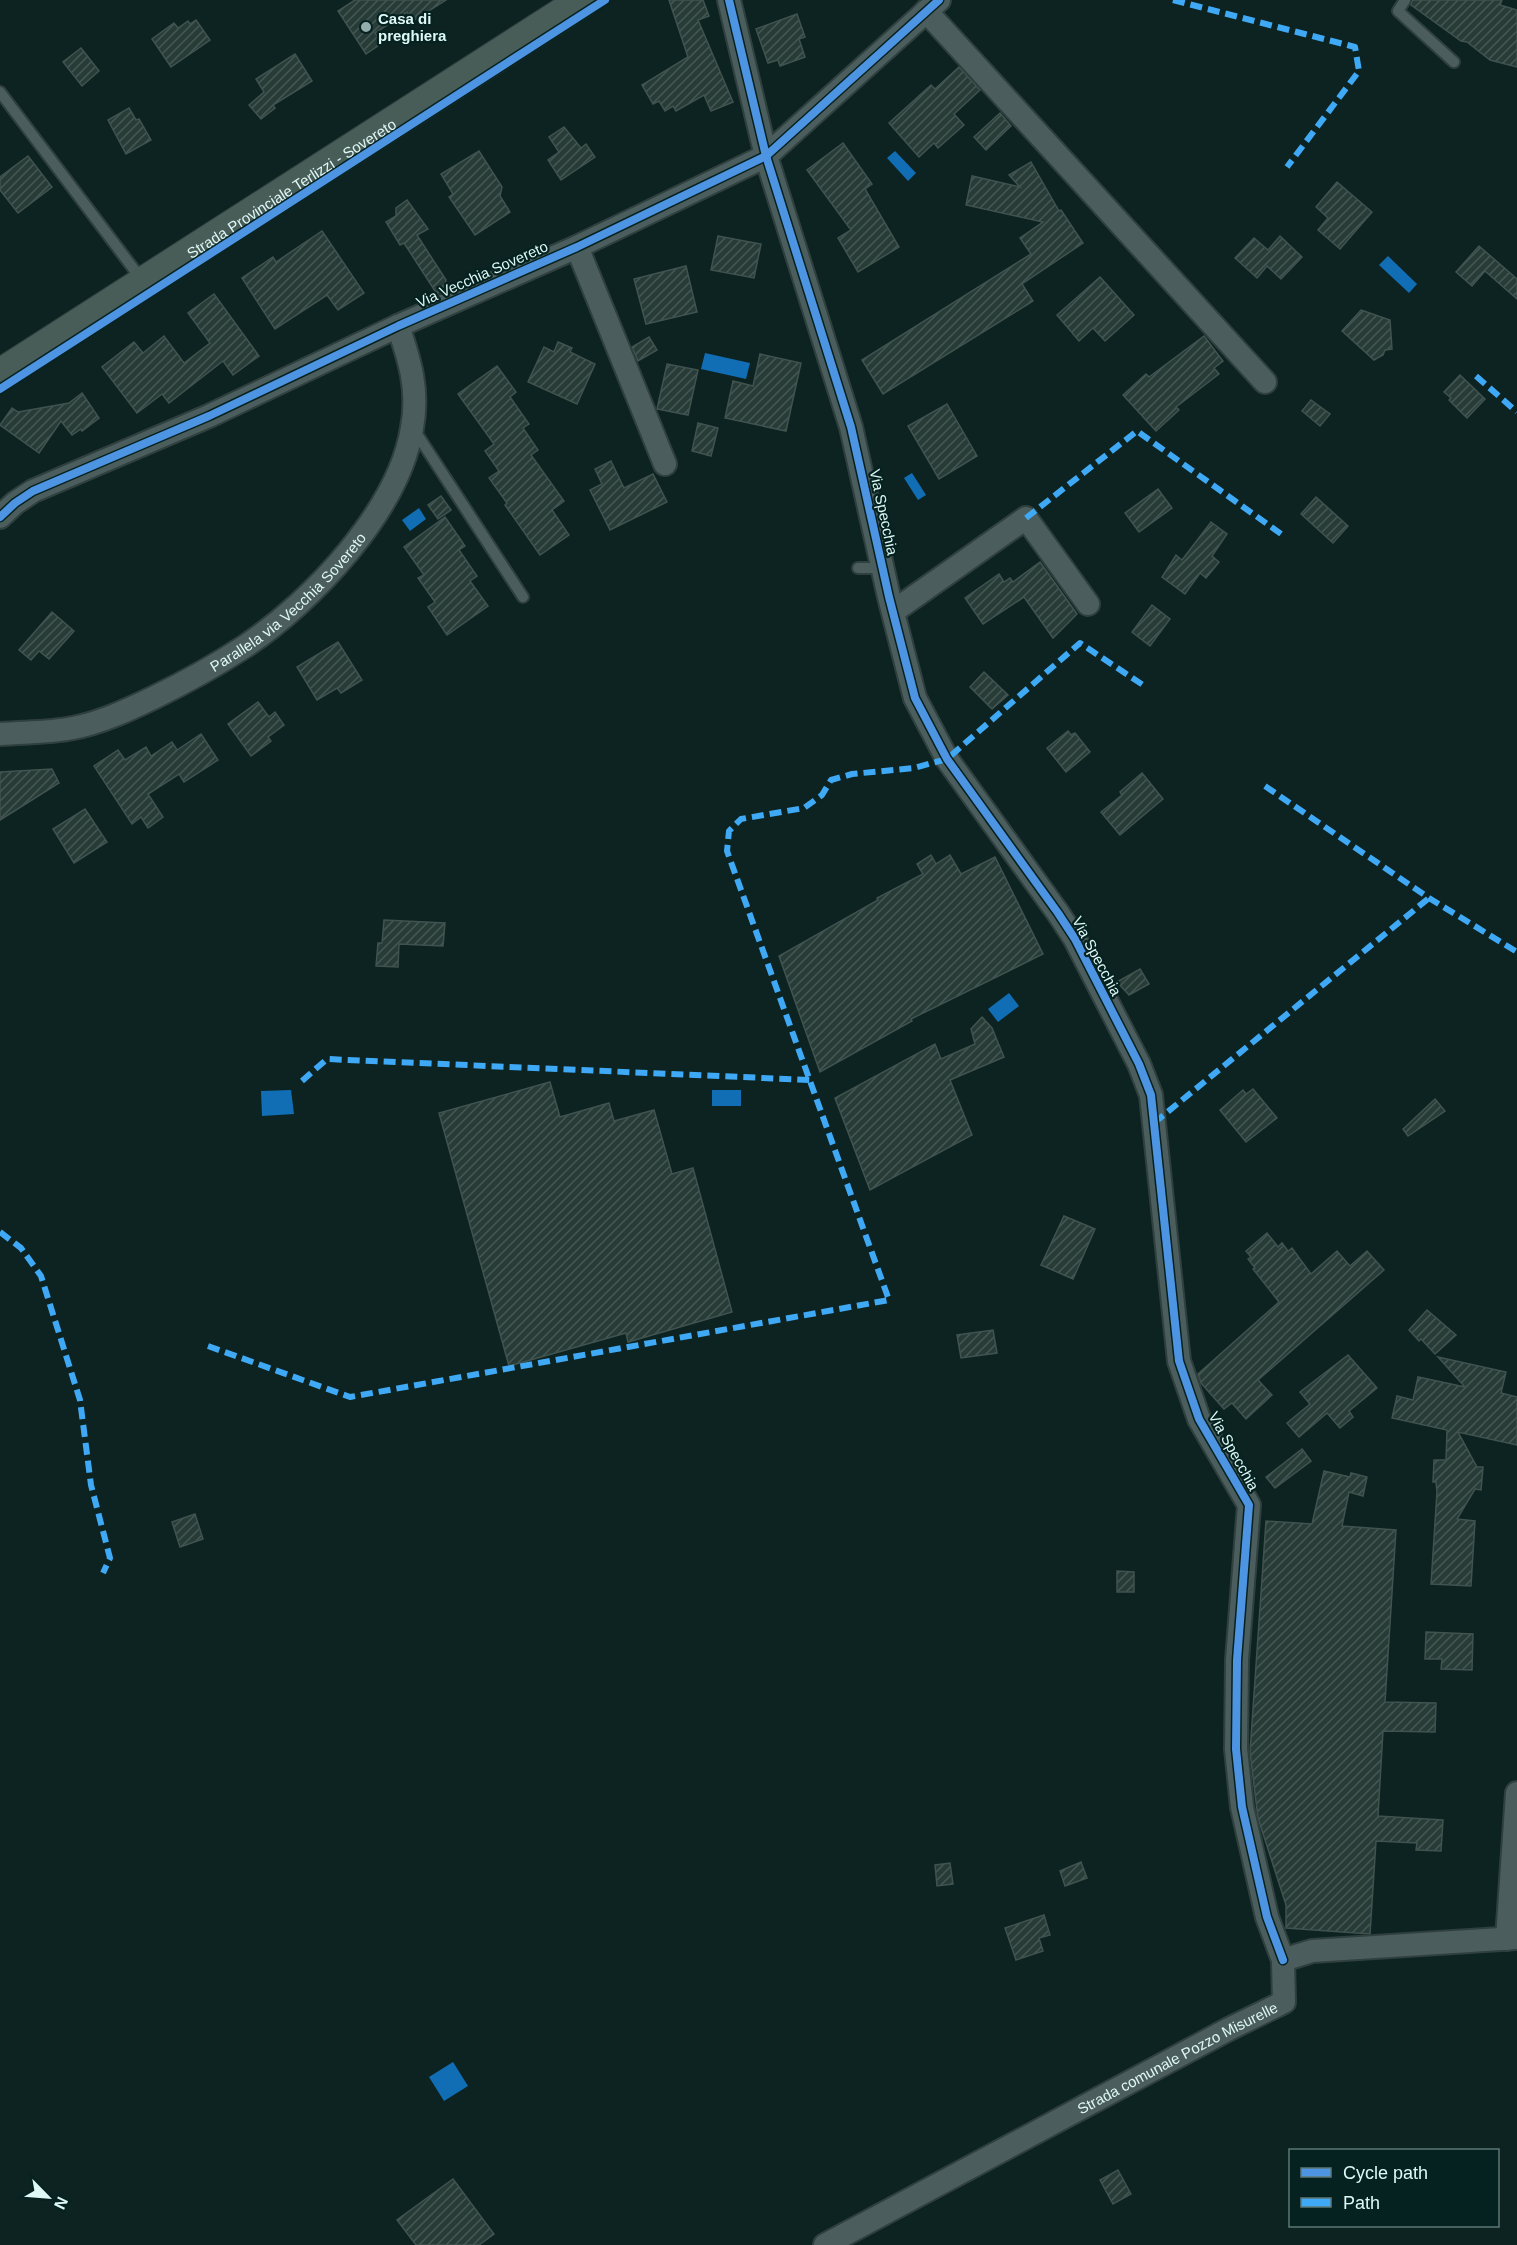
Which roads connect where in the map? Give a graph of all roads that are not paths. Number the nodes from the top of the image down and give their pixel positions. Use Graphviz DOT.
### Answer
graph roads {
  1 [pos="584,0"];
  2 [pos="729,0"];
  3 [pos="1405,0"];
  4 [pos="932,4"];
  5 [pos="1454,62"];
  6 [pos="0,92"];
  7 [pos="766,156"];
  8 [pos="577,247"];
  9 [pos="144,282"];
  10 [pos="398,326"];
  11 [pos="0,375"];
  12 [pos="1265,382"];
  13 [pos="412,428"];
  14 [pos="664,464"];
  15 [pos="0,517"];
  16 [pos="858,568"];
  17 [pos="882,568"];
  18 [pos="523,597"];
  19 [pos="1088,604"];
  20 [pos="894,611"];
  21 [pos="0,734"];
  22 [pos="1517,1793"];
  23 [pos="1512,1938"];
  24 [pos="1283,1960"];
  25 [pos="825,2245"];
  1 -- 9 [label="main road, Strada Provinciale Terlizzi - Sovereto"];
  2 -- 7 [label="street, Via Specchia"];
  3 -- 5 [label="lane"];
  4 -- 7 [label="street, Via Vecchia Sovereto"];
  4 -- 12 [label="street"];
  6 -- 9 [label="lane"];
  7 -- 8 [label="street, Via Vecchia Sovereto"];
  7 -- 17 [label="street, Via Specchia"];
  8 -- 10 [label="street, Via Vecchia Sovereto"];
  8 -- 14 [label="street"];
  9 -- 11 [label="main road, Strada Provinciale Terlizzi - Sovereto"];
  10 -- 13 [label="street, Parallela via Vecchia Sovereto"];
  10 -- 15 [label="street, Via Vecchia Sovereto"];
  13 -- 18 [label="lane"];
  13 -- 21 [label="street, Parallela via Vecchia Sovereto"];
  16 -- 17 [label="lane"];
  17 -- 20 [label="street, Via Specchia"];
  19 -- 20 [label="street"];
  20 -- 24 [label="street, Via Specchia"];
  22 -- 23 [label="street"];
  23 -- 24 [label="street"];
  24 -- 25 [label="street, Strada comunale Pozzo Misurelle"];
}
